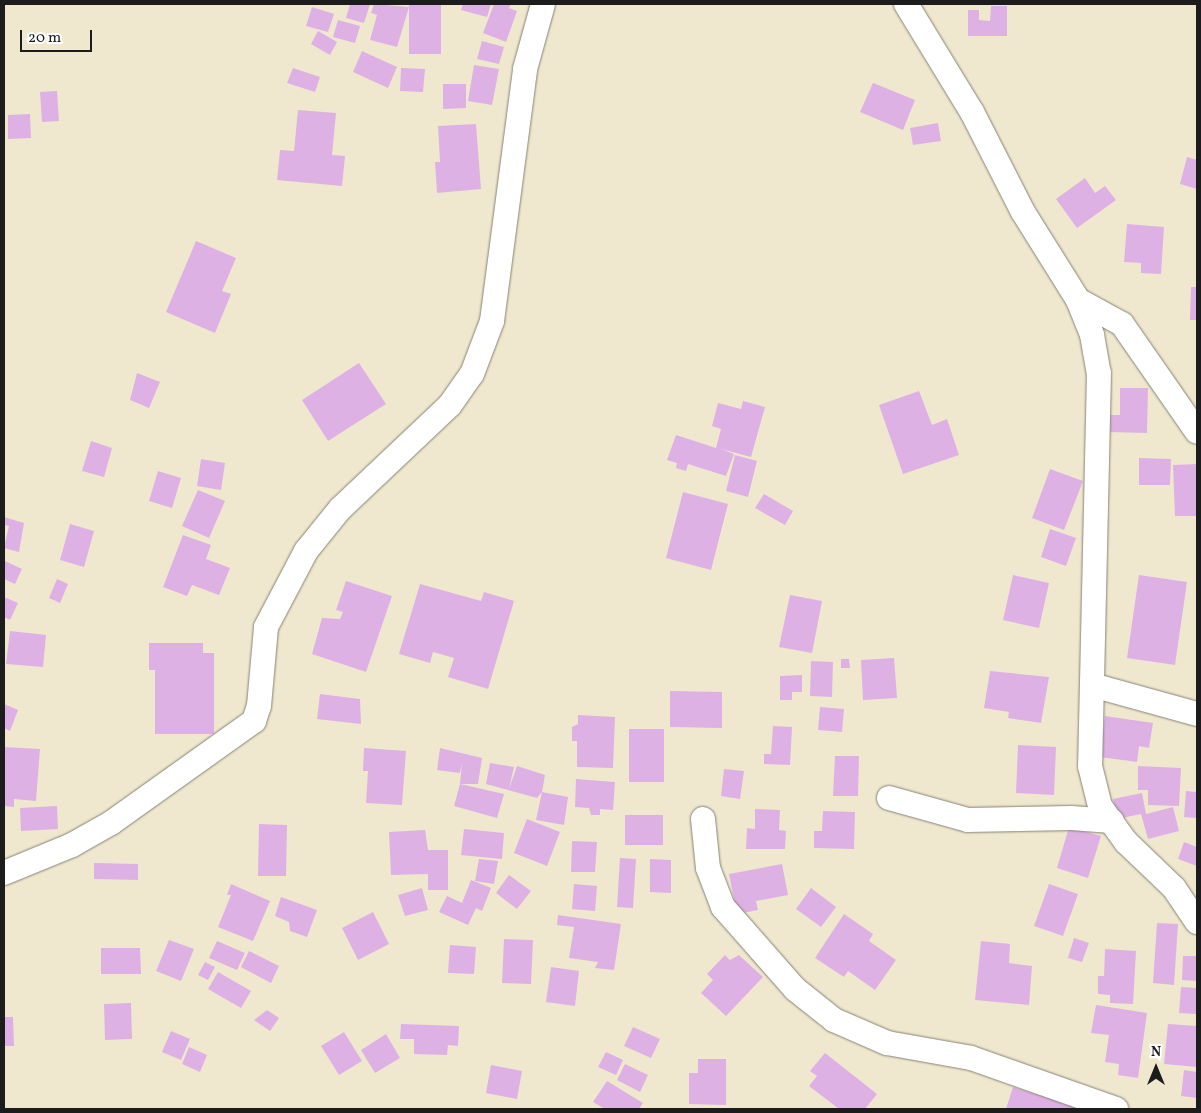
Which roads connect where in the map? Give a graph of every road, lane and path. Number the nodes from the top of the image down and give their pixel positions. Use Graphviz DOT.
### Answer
graph roads {
  1 [pos="543,4"];
  2 [pos="906,4"];
  3 [pos="1078,300"];
  4 [pos="1197,432"];
  5 [pos="1092,685"];
  6 [pos="1197,714"];
  7 [pos="889,798"];
  8 [pos="703,819"];
  9 [pos="1112,822"];
  10 [pos="4,873"];
  11 [pos="1197,922"];
  12 [pos="1116,1109"];
  1 -- 10 [label="street"];
  2 -- 3 [label="street"];
  3 -- 4 [label="street"];
  3 -- 5 [label="street"];
  5 -- 6 [label="street"];
  5 -- 9 [label="street"];
  7 -- 9 [label="street"];
  8 -- 12 [label="street"];
  9 -- 11 [label="street"];
}
